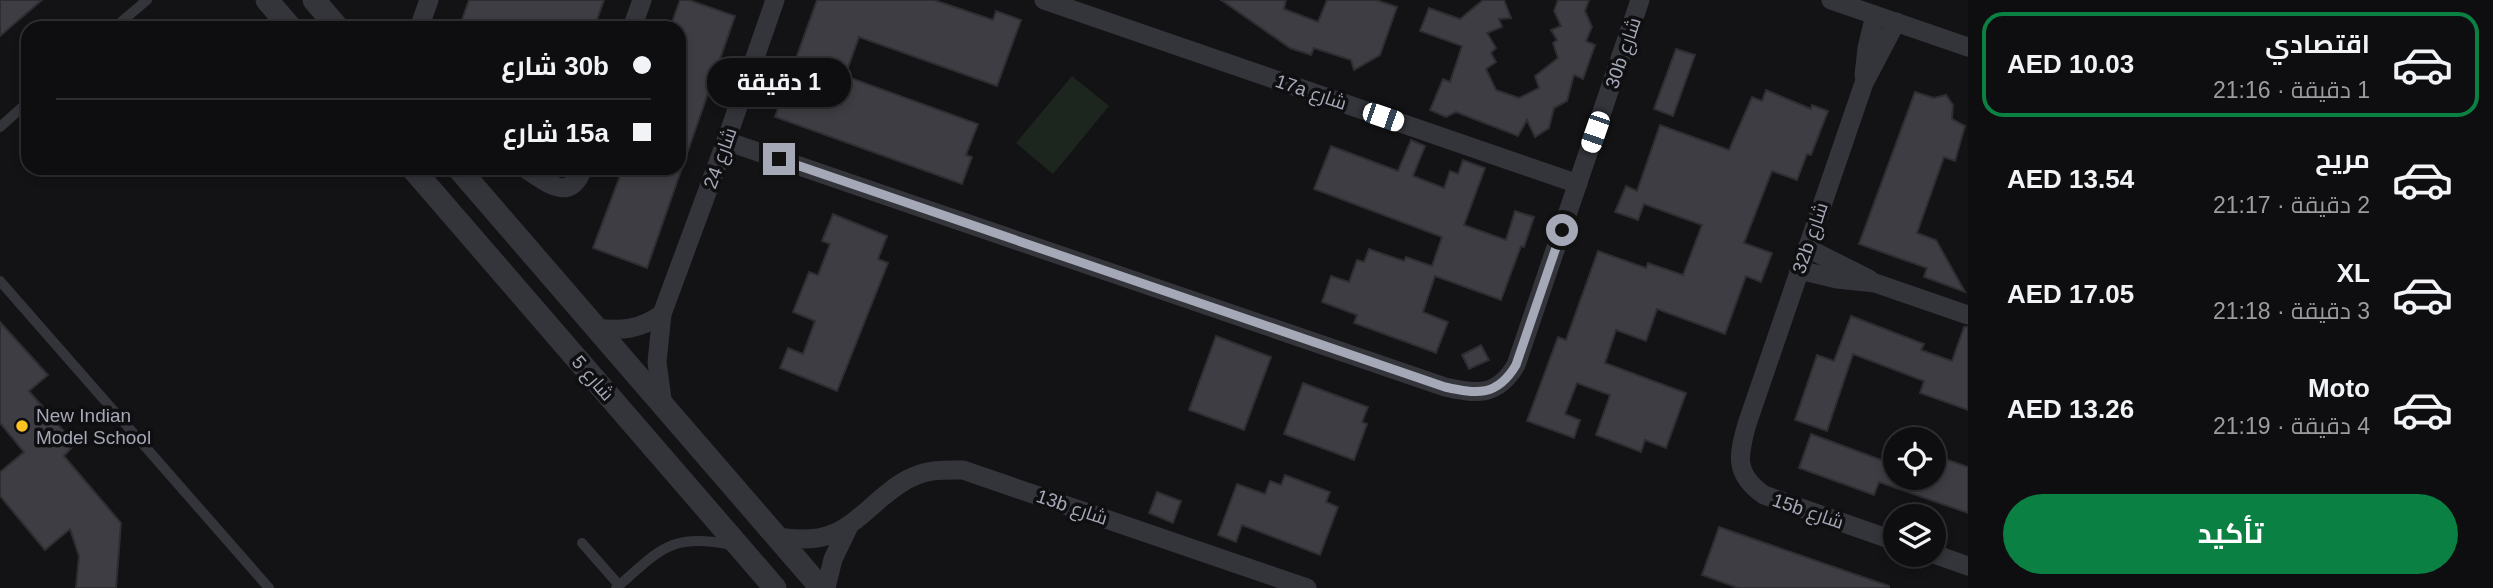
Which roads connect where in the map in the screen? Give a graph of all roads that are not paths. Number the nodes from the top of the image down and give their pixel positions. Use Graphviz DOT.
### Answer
graph roads {
  1 [pos="146,0"];
  2 [pos="267,0"];
  3 [pos="314,0"];
  4 [pos="429,0"];
  5 [pos="642,0"];
  6 [pos="775,0"];
  7 [pos="1044,0"];
  8 [pos="1831,0"];
  9 [pos="1641,1"];
  10 [pos="1875,15"];
  11 [pos="122,21"];
  12 [pos="284,21"];
  13 [pos="332,21"];
  14 [pos="422,21"];
  15 [pos="634,21"];
  16 [pos="1896,22"];
  17 [pos="1968,47"];
  18 [pos="1864,83"];
  19 [pos="21,109"];
  20 [pos="0,127"];
  21 [pos="726,141"];
  22 [pos="418,175"];
  23 [pos="464,175"];
  24 [pos="536,175"];
  25 [pos="580,175"];
  26 [pos="1577,184"];
  27 [pos="1807,248"];
  28 [pos="1799,270"];
  29 [pos="0,281"];
  30 [pos="1875,283"];
  31 [pos="662,314"];
  32 [pos="1968,315"];
  33 [pos="595,328"];
  34 [pos="663,405"];
  35 [pos="1739,459"];
  36 [pos="848,528"];
  37 [pos="778,537"];
  38 [pos="1883,537"];
  39 [pos="582,542"];
  40 [pos="737,546"];
  41 [pos="1946,559"];
  42 [pos="1968,566"];
  43 [pos="618,587"];
  44 [pos="270,588"];
  45 [pos="775,588"];
  46 [pos="821,588"];
  47 [pos="826,588"];
  48 [pos="1307,588"];
  1 -- 11 [label="lane"];
  2 -- 12 [label="street"];
  3 -- 13 [label="street"];
  4 -- 14 [label="street"];
  5 -- 15 [label="street"];
  6 -- 21 [label="street, شارع 24"];
  7 -- 26 [label="street, 17a شارع"];
  8 -- 10 [label="street"];
  9 -- 26 [label="street, 30b شارع"];
  10 -- 16 [label="street"];
  10 -- 18 [label="street"];
  16 -- 17 [label="street"];
  16 -- 18 [label="street, 32b شارع"];
  18 -- 27 [label="street, 32b شارع"];
  19 -- 20 [label="lane"];
  21 -- 26 [label="street, 30b شارع"];
  21 -- 31 [label="street, شارع 24"];
  22 -- 40 [label="street, شارع 5"];
  23 -- 33 [label="street, شارع 5"];
  24 -- 25 [label="street"];
  27 -- 28 [label="street, 32b شارع"];
  27 -- 30 [label="street"];
  28 -- 30 [label="street"];
  28 -- 35 [label="street, 32b شارع"];
  29 -- 44 [label="lane"];
  30 -- 32 [label="street"];
  31 -- 33 [label="street"];
  31 -- 34 [label="street, شارع 24"];
  33 -- 34 [label="street, شارع 5"];
  34 -- 37 [label="street, شارع 5"];
  35 -- 38 [label="street, 15b شارع"];
  36 -- 37 [label="street, 13b شارع"];
  36 -- 47 [label="street, 13b شارع"];
  36 -- 48 [label="street, 13b شارع"];
  37 -- 46 [label="street, شارع 5"];
  39 -- 43 [label="lane"];
  40 -- 43 [label="lane"];
  40 -- 45 [label="street, شارع 5"];
  41 -- 42 [label="street"];
}
